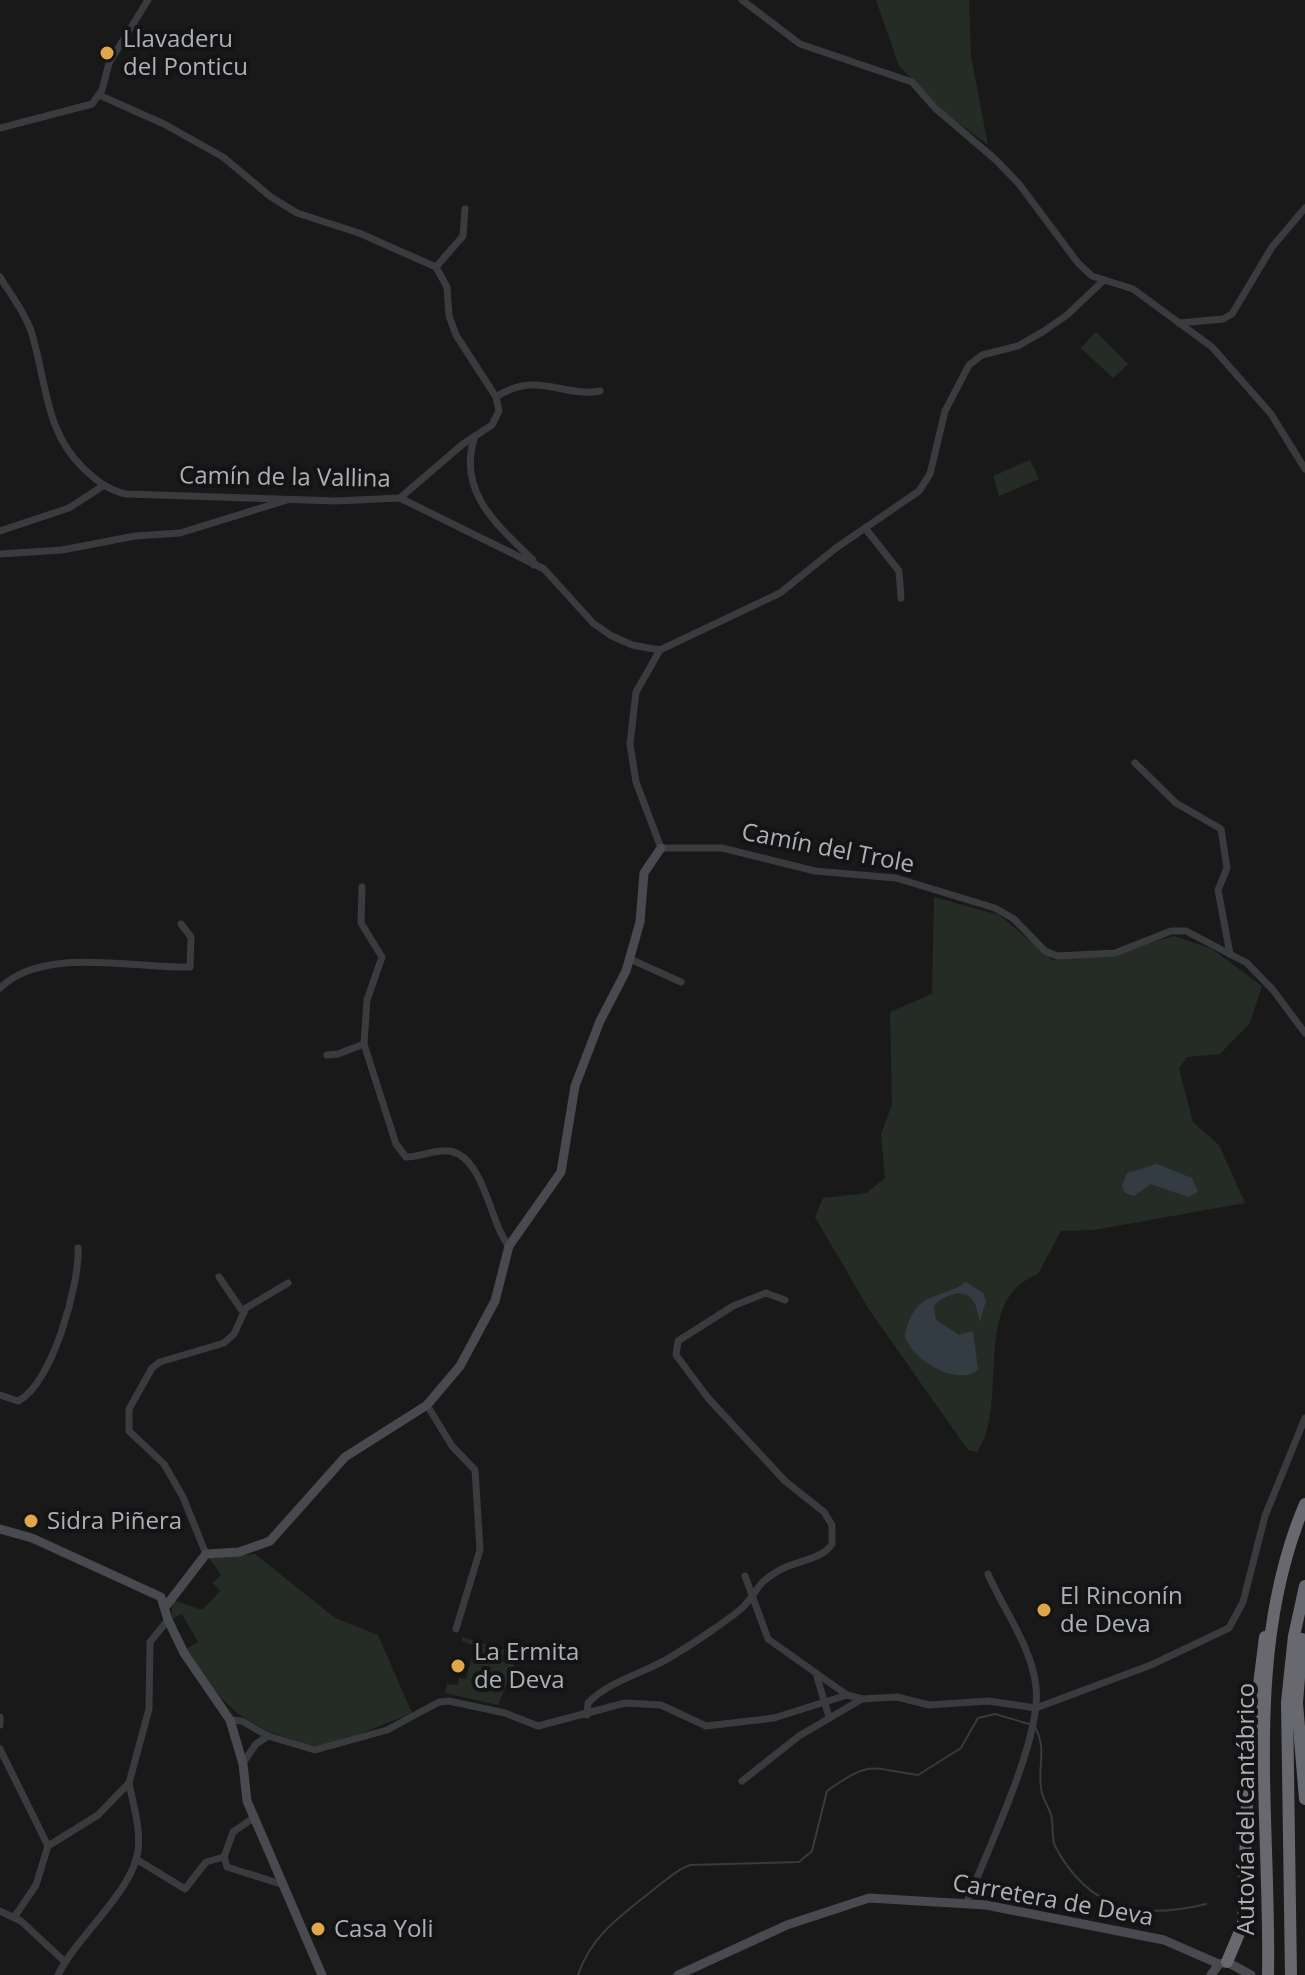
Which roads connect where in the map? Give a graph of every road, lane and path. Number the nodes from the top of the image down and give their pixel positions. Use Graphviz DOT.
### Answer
graph roads {
  1 [pos="148,0"];
  2 [pos="742,0"];
  3 [pos="99,95"];
  4 [pos="0,128"];
  5 [pos="1305,208"];
  6 [pos="465,209"];
  7 [pos="436,267"];
  8 [pos="0,277"];
  9 [pos="1104,280"];
  10 [pos="1179,323"];
  11 [pos="600,391"];
  12 [pos="496,397"];
  13 [pos="475,436"];
  14 [pos="1305,469"];
  15 [pos="103,486"];
  16 [pos="291,498"];
  17 [pos="400,498"];
  18 [pos="865,528"];
  19 [pos="0,531"];
  20 [pos="0,554"];
  21 [pos="534,565"];
  22 [pos="901,598"];
  23 [pos="660,650"];
  24 [pos="1135,763"];
  25 [pos="661,848"];
  26 [pos="362,887"];
  27 [pos="181,924"];
  28 [pos="1230,954"];
  29 [pos="630,959"];
  30 [pos="681,982"];
  31 [pos="0,988"];
  32 [pos="1305,1033"];
  33 [pos="364,1044"];
  34 [pos="327,1055"];
  35 [pos="509,1246"];
  36 [pos="78,1248"];
  37 [pos="219,1277"];
  38 [pos="288,1283"];
  39 [pos="785,1300"];
  40 [pos="243,1312"];
  41 [pos="0,1395"];
  42 [pos="427,1405"];
  43 [pos="1305,1418"];
  44 [pos="1305,1504"];
  45 [pos="0,1529"];
  46 [pos="206,1554"];
  47 [pos="988,1574"];
  48 [pos="745,1576"];
  49 [pos="1282,1580"];
  50 [pos="1305,1586"];
  51 [pos="751,1596"];
  52 [pos="166,1606"];
  53 [pos="168,1620"];
  54 [pos="1305,1623"];
  55 [pos="456,1629"];
  56 [pos="817,1677"];
  57 [pos="847,1695"];
  58 [pos="825,1699"];
  59 [pos="862,1699"];
  60 [pos="1036,1708"];
  61 [pos="587,1715"];
  62 [pos="0,1717"];
  63 [pos="829,1717"];
  64 [pos="230,1720"];
  65 [pos="0,1725"];
  66 [pos="268,1736"];
  67 [pos="0,1749"];
  68 [pos="243,1764"];
  69 [pos="742,1781"];
  70 [pos="129,1783"];
  71 [pos="1305,1799"];
  72 [pos="255,1817"];
  73 [pos="48,1846"];
  74 [pos="224,1857"];
  75 [pos="136,1859"];
  76 [pos="284,1885"];
  77 [pos="967,1902"];
  78 [pos="0,1911"];
  79 [pos="15,1916"];
  80 [pos="1193,1953"];
  81 [pos="64,1961"];
  82 [pos="1223,1963"];
  83 [pos="1246,1974"];
  84 [pos="58,1975"];
  85 [pos="322,1975"];
  86 [pos="678,1975"];
  87 [pos="1211,1975"];
  88 [pos="1268,1975"];
  89 [pos="1291,1975"];
  1 -- 3 [label="street"];
  2 -- 9 [label="street"];
  3 -- 4 [label="street"];
  3 -- 7 [label="street"];
  5 -- 10 [label="street"];
  6 -- 7 [label="street"];
  7 -- 12 [label="street"];
  8 -- 15 [label="street, Camín de la Vallina"];
  9 -- 10 [label="street"];
  9 -- 18 [label="street"];
  10 -- 14 [label="street"];
  11 -- 12 [label="street"];
  12 -- 13 [label="street"];
  13 -- 17 [label="street"];
  13 -- 21 [label="street"];
  15 -- 16 [label="street, Camín de la Vallina"];
  15 -- 19 [label="street"];
  16 -- 17 [label="street, Camín de la Vallina"];
  16 -- 20 [label="street"];
  17 -- 21 [label="street, Camín de la Vallina"];
  18 -- 22 [label="street"];
  18 -- 23 [label="street"];
  21 -- 23 [label="street, Camín de la Vallina"];
  23 -- 25 [label="street"];
  24 -- 28 [label="street"];
  25 -- 28 [label="street, Camín del Trole"];
  25 -- 29 [label="street"];
  26 -- 33 [label="street"];
  27 -- 31 [label="street"];
  28 -- 32 [label="street, Camín del Trole"];
  29 -- 30 [label="street"];
  29 -- 35 [label="street"];
  33 -- 34 [label="street"];
  33 -- 35 [label="street"];
  35 -- 42 [label="street"];
  36 -- 41 [label="street"];
  37 -- 40 [label="street"];
  38 -- 40 [label="street"];
  39 -- 51 [label="street"];
  40 -- 46 [label="street"];
  42 -- 46 [label="street"];
  42 -- 55 [label="street"];
  43 -- 60 [label="street"];
  44 -- 49 [label="highway, Autovía del Cantábrico"];
  45 -- 52 [label="street"];
  46 -- 52 [label="street"];
  47 -- 60 [label="street"];
  48 -- 51 [label="street"];
  49 -- 82 [label="highway"];
  49 -- 88 [label="highway, Autovía del Cantábrico"];
  50 -- 89 [label="highway, Autovía del Cantábrico"];
  51 -- 56 [label="street"];
  51 -- 61 [label="street"];
  52 -- 53 [label="street"];
  53 -- 64 [label="street"];
  53 -- 70 [label="street"];
  54 -- 71 [label="highway"];
  56 -- 57 [label="street"];
  56 -- 58 [label="street"];
  57 -- 58 [label="street"];
  57 -- 59 [label="street"];
  58 -- 61 [label="street"];
  58 -- 63 [label="street"];
  59 -- 60 [label="street"];
  59 -- 63 [label="street"];
  60 -- 77 [label="street"];
  61 -- 66 [label="street"];
  62 -- 65 [label="street"];
  63 -- 69 [label="street"];
  64 -- 66 [label="street"];
  64 -- 68 [label="street"];
  66 -- 68 [label="street"];
  67 -- 73 [label="street"];
  68 -- 72 [label="street"];
  70 -- 73 [label="street"];
  70 -- 75 [label="street"];
  72 -- 74 [label="street"];
  72 -- 76 [label="street"];
  73 -- 79 [label="street"];
  74 -- 75 [label="street"];
  74 -- 76 [label="street"];
  75 -- 81 [label="street"];
  76 -- 85 [label="street"];
  77 -- 80 [label="street, Carretera de Deva"];
  77 -- 86 [label="street, Carretera de Deva"];
  78 -- 79 [label="street"];
  79 -- 81 [label="street"];
  80 -- 82 [label="street, Carretera de Deva"];
  80 -- 87 [label="street"];
  81 -- 84 [label="street"];
  82 -- 83 [label="street, Carretera de Deva"];
  82 -- 87 [label="street"];
}
